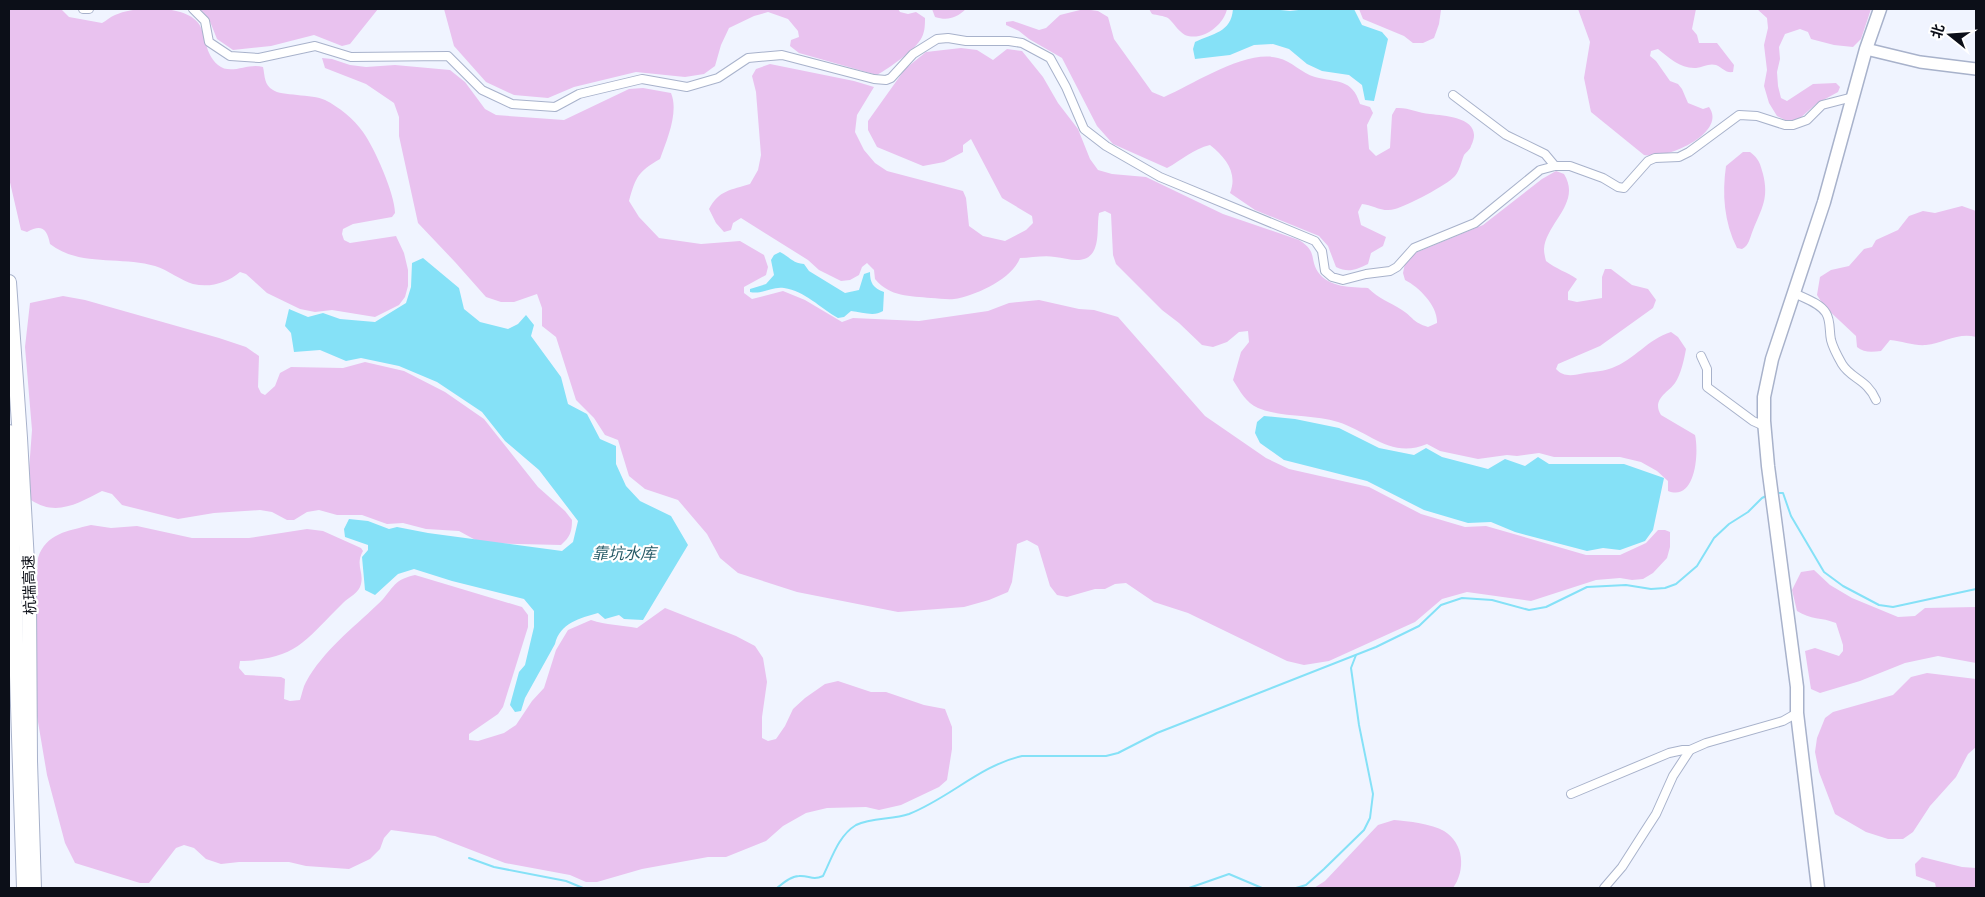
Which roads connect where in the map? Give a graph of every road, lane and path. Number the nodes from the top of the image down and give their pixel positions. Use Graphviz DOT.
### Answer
graph roads {
  1 [pos="83,9"];
  2 [pos="89,9"];
  3 [pos="193,9"];
  4 [pos="1880,9"];
  5 [pos="1866,49"];
  6 [pos="1976,69"];
  7 [pos="1453,95"];
  8 [pos="1853,97"];
  9 [pos="1556,166"];
  10 [pos="9,282"];
  11 [pos="1794,293"];
  12 [pos="1701,356"];
  13 [pos="1876,400"];
  14 [pos="1764,426"];
  15 [pos="9,432"];
  16 [pos="1796,713"];
  17 [pos="1690,750"];
  18 [pos="1571,794"];
  19 [pos="24,888"];
  20 [pos="34,888"];
  21 [pos="1604,888"];
  22 [pos="1818,888"];
  1 -- 2 [label="street"];
  3 -- 9 [label="street"];
  4 -- 5 [label="main road"];
  5 -- 6 [label="street"];
  5 -- 8 [label="main road"];
  7 -- 9 [label="street"];
  8 -- 9 [label="street"];
  8 -- 11 [label="main road"];
  10 -- 20 [label="highway, 杭瑞高速"];
  11 -- 13 [label="street"];
  11 -- 14 [label="main road"];
  12 -- 14 [label="street"];
  14 -- 16 [label="main road"];
  15 -- 19 [label="highway, 杭瑞高速"];
  16 -- 17 [label="street"];
  16 -- 22 [label="main road"];
  17 -- 18 [label="street"];
  17 -- 21 [label="street"];
}
